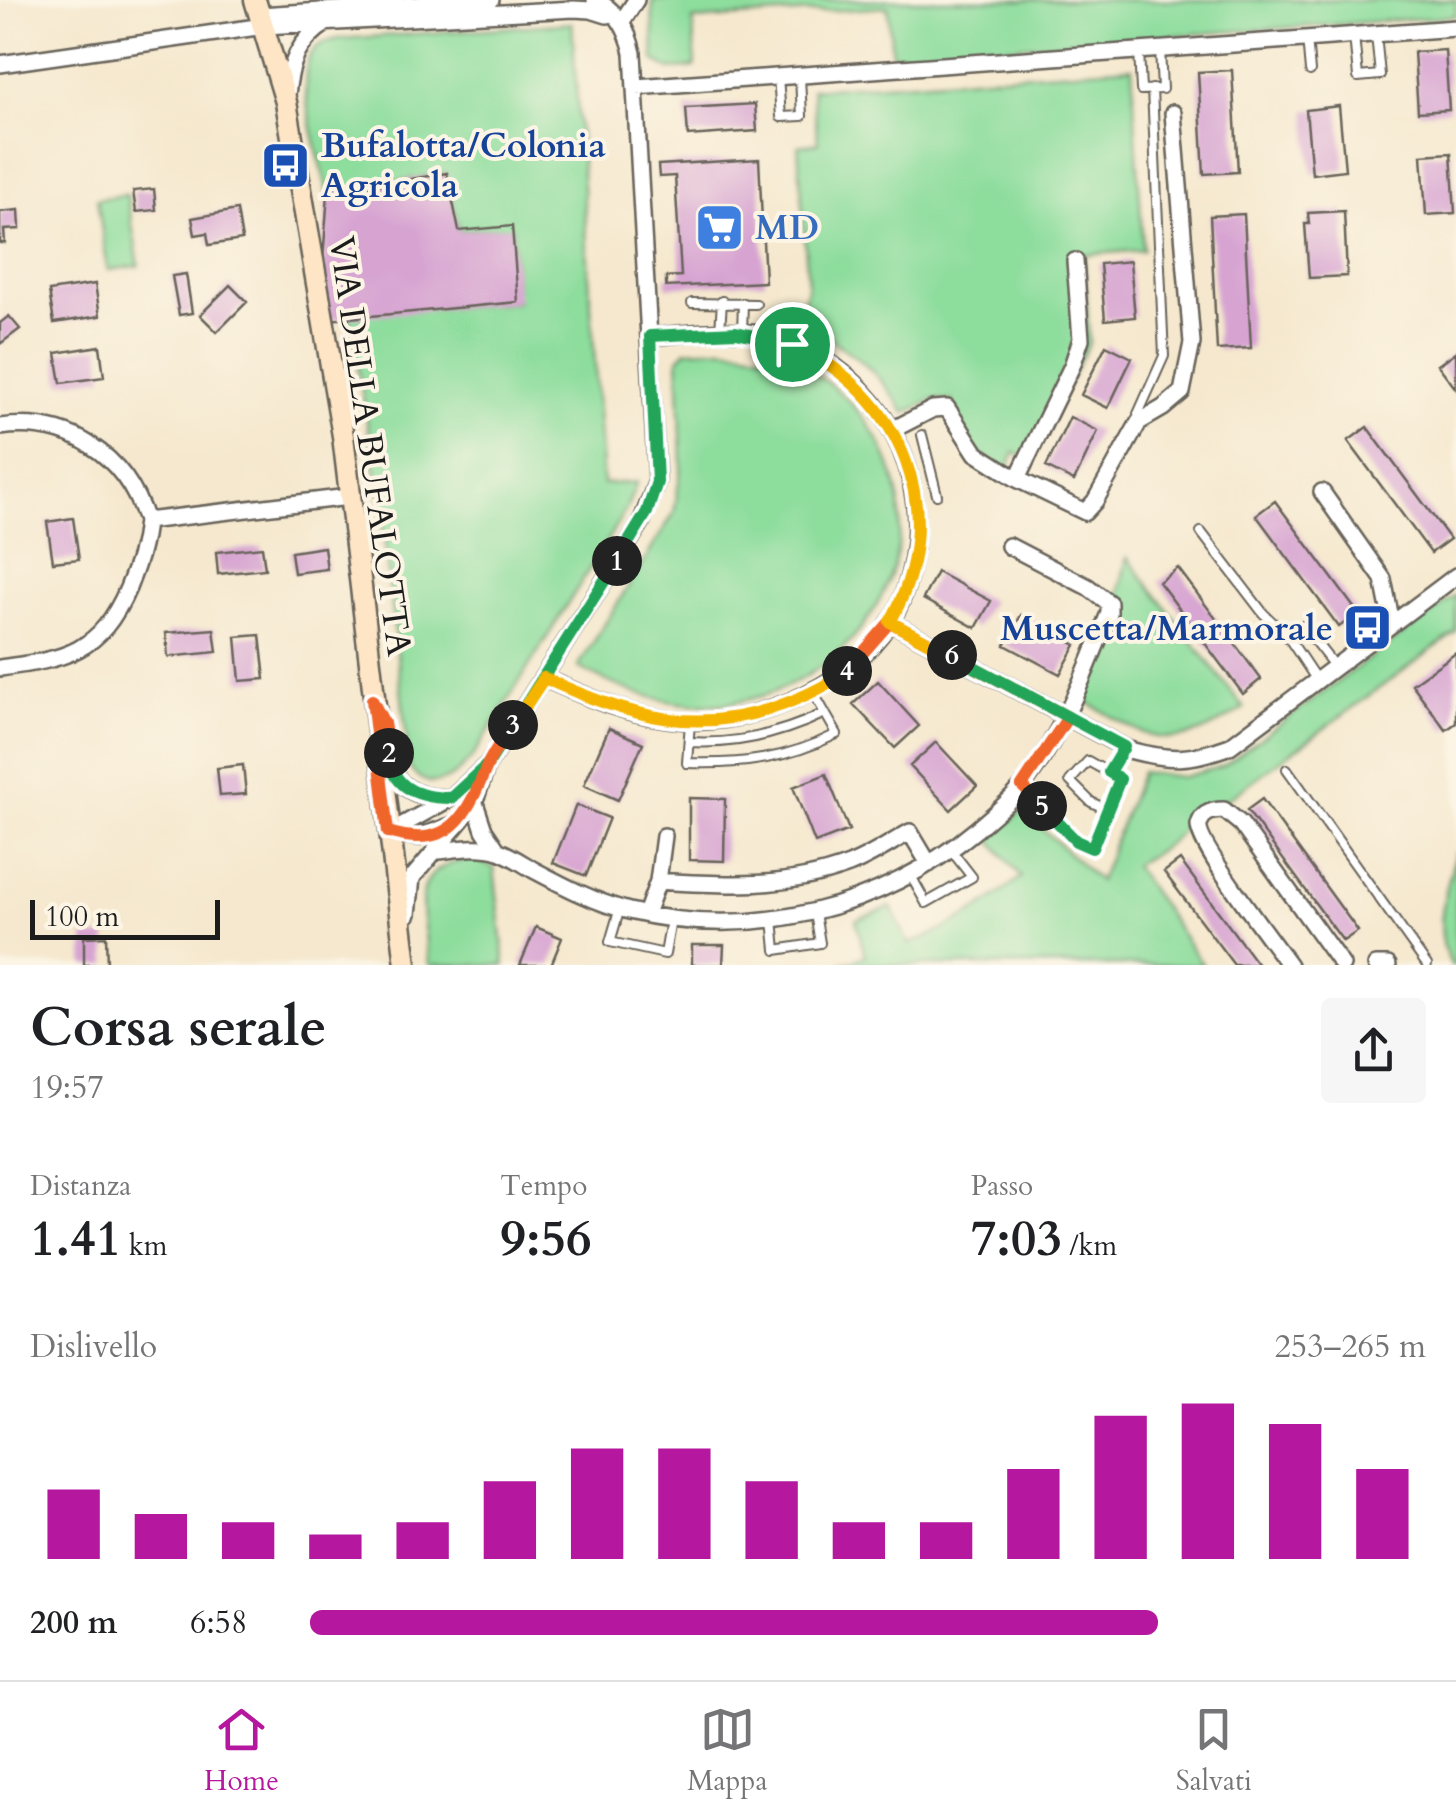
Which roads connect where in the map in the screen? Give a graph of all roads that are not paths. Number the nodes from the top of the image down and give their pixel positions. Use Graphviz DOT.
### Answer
graph roads {
  1 [pos="491,0"];
  2 [pos="595,0"];
  3 [pos="636,0"];
  4 [pos="476,8"];
  5 [pos="260,14"];
  6 [pos="326,23"];
  7 [pos="621,23"];
  8 [pos="1456,28"];
  9 [pos="1376,34"];
  10 [pos="1354,35"];
  11 [pos="1307,38"];
  12 [pos="1160,49"];
  13 [pos="1139,50"];
  14 [pos="0,64"];
  15 [pos="1310,70"];
  16 [pos="800,75"];
  17 [pos="778,76"];
  18 [pos="636,86"];
  19 [pos="1152,90"];
  20 [pos="286,102"];
  21 [pos="1173,114"];
  22 [pos="1075,261"];
  23 [pos="722,301"];
  24 [pos="744,302"];
  25 [pos="692,303"];
  26 [pos="756,304"];
  27 [pos="720,331"];
  28 [pos="742,332"];
  29 [pos="650,336"];
  30 [pos="1139,422"];
  31 [pos="0,427"];
  32 [pos="892,430"];
  33 [pos="922,435"];
  34 [pos="928,452"];
  35 [pos="906,459"];
  36 [pos="934,474"];
  37 [pos="912,479"];
  38 [pos="1017,479"];
  39 [pos="1322,492"];
  40 [pos="937,495"];
  41 [pos="349,497"];
  42 [pos="146,521"];
  43 [pos="1201,532"];
  44 [pos="1009,546"];
  45 [pos="1456,576"];
  46 [pos="890,622"];
  47 [pos="1392,624"];
  48 [pos="1288,637"];
  49 [pos="1335,667"];
  50 [pos="0,668"];
  51 [pos="544,678"];
  52 [pos="1316,681"];
  53 [pos="813,692"];
  54 [pos="372,700"];
  55 [pos="824,713"];
  56 [pos="1068,717"];
  57 [pos="690,722"];
  58 [pos="688,742"];
  59 [pos="1124,747"];
  60 [pos="488,764"];
  61 [pos="1286,769"];
  62 [pos="1109,772"];
  63 [pos="1022,786"];
  64 [pos="451,798"];
  65 [pos="474,800"];
  66 [pos="1108,810"];
  67 [pos="462,820"];
  68 [pos="388,832"];
  69 [pos="664,836"];
  70 [pos="438,850"];
  71 [pos="498,850"];
  72 [pos="952,850"];
  73 [pos="929,864"];
  74 [pos="911,876"];
  75 [pos="658,881"];
  76 [pos="620,908"];
  77 [pos="815,913"];
  78 [pos="646,914"];
  79 [pos="772,919"];
  80 [pos="671,920"];
  81 [pos="406,965"];
  82 [pos="1289,965"];
  83 [pos="1342,965"];
  84 [pos="1376,965"];
  85 [pos="1388,965"];
  86 [pos="1427,965"];
  1 -- 4 [label="street"];
  2 -- 7 [label="street"];
  3 -- 7 [label="street"];
  4 -- 5 [label="street"];
  4 -- 6 [label="street"];
  4 -- 7 [label="street"];
  5 -- 6 [label="street"];
  5 -- 14 [label="street"];
  5 -- 20 [label="street, VIA DELLA BUFALOTTA"];
  6 -- 20 [label="street"];
  7 -- 18 [label="street"];
  8 -- 9 [label="street"];
  9 -- 10 [label="street"];
  9 -- 10 [label="lane"];
  10 -- 11 [label="street"];
  11 -- 12 [label="street"];
  11 -- 15 [label="lane"];
  12 -- 13 [label="street"];
  12 -- 19 [label="lane"];
  13 -- 16 [label="street"];
  13 -- 19 [label="lane"];
  16 -- 17 [label="street"];
  16 -- 17 [label="lane"];
  17 -- 18 [label="street"];
  18 -- 29 [label="street"];
  19 -- 30 [label="lane"];
  20 -- 41 [label="street, VIA DELLA BUFALOTTA"];
  21 -- 30 [label="street"];
  22 -- 38 [label="street"];
  23 -- 24 [label="lane"];
  23 -- 25 [label="lane"];
  23 -- 27 [label="lane"];
  24 -- 26 [label="lane"];
  24 -- 28 [label="lane"];
  27 -- 28 [label="street"];
  27 -- 29 [label="street"];
  28 -- 32 [label="street"];
  29 -- 51 [label="street"];
  30 -- 38 [label="street"];
  31 -- 42 [label="street"];
  32 -- 35 [label="street"];
  32 -- 38 [label="street"];
  33 -- 34 [label="lane"];
  34 -- 35 [label="lane"];
  34 -- 36 [label="lane"];
  35 -- 37 [label="street"];
  36 -- 37 [label="lane"];
  36 -- 40 [label="lane"];
  37 -- 46 [label="street"];
  39 -- 47 [label="street"];
  41 -- 42 [label="street"];
  41 -- 54 [label="street, VIA DELLA BUFALOTTA"];
  42 -- 50 [label="street"];
  43 -- 48 [label="lane"];
  44 -- 56 [label="street"];
  45 -- 47 [label="street"];
  46 -- 53 [label="street"];
  46 -- 56 [label="street"];
  47 -- 49 [label="street"];
  48 -- 49 [label="lane"];
  48 -- 52 [label="lane"];
  49 -- 52 [label="street"];
  51 -- 57 [label="street"];
  51 -- 60 [label="street"];
  52 -- 59 [label="street"];
  53 -- 55 [label="lane"];
  53 -- 57 [label="street"];
  54 -- 64 [label="street"];
  54 -- 68 [label="street, VIA DELLA BUFALOTTA"];
  55 -- 58 [label="lane"];
  55 -- 58 [label="lane"];
  56 -- 59 [label="street"];
  56 -- 63 [label="street"];
  57 -- 58 [label="lane"];
  59 -- 62 [label="lane"];
  60 -- 64 [label="street"];
  60 -- 65 [label="street"];
  61 -- 86 [label="lane"];
  62 -- 66 [label="lane"];
  62 -- 66 [label="lane"];
  63 -- 66 [label="lane"];
  63 -- 72 [label="street"];
  64 -- 68 [label="street"];
  65 -- 67 [label="street"];
  65 -- 71 [label="street"];
  67 -- 68 [label="street"];
  67 -- 70 [label="street"];
  68 -- 81 [label="street, VIA DELLA BUFALOTTA"];
  69 -- 75 [label="street"];
  70 -- 71 [label="street"];
  70 -- 81 [label="street"];
  71 -- 76 [label="street"];
  72 -- 73 [label="street"];
  72 -- 74 [label="lane"];
  73 -- 74 [label="street"];
  73 -- 75 [label="street"];
  74 -- 77 [label="street"];
  75 -- 78 [label="street"];
  76 -- 78 [label="street"];
  76 -- 80 [label="lane"];
  77 -- 79 [label="street"];
  77 -- 79 [label="lane"];
  78 -- 80 [label="street"];
  79 -- 80 [label="street"];
  82 -- 83 [label="street"];
  84 -- 85 [label="street"];
}
